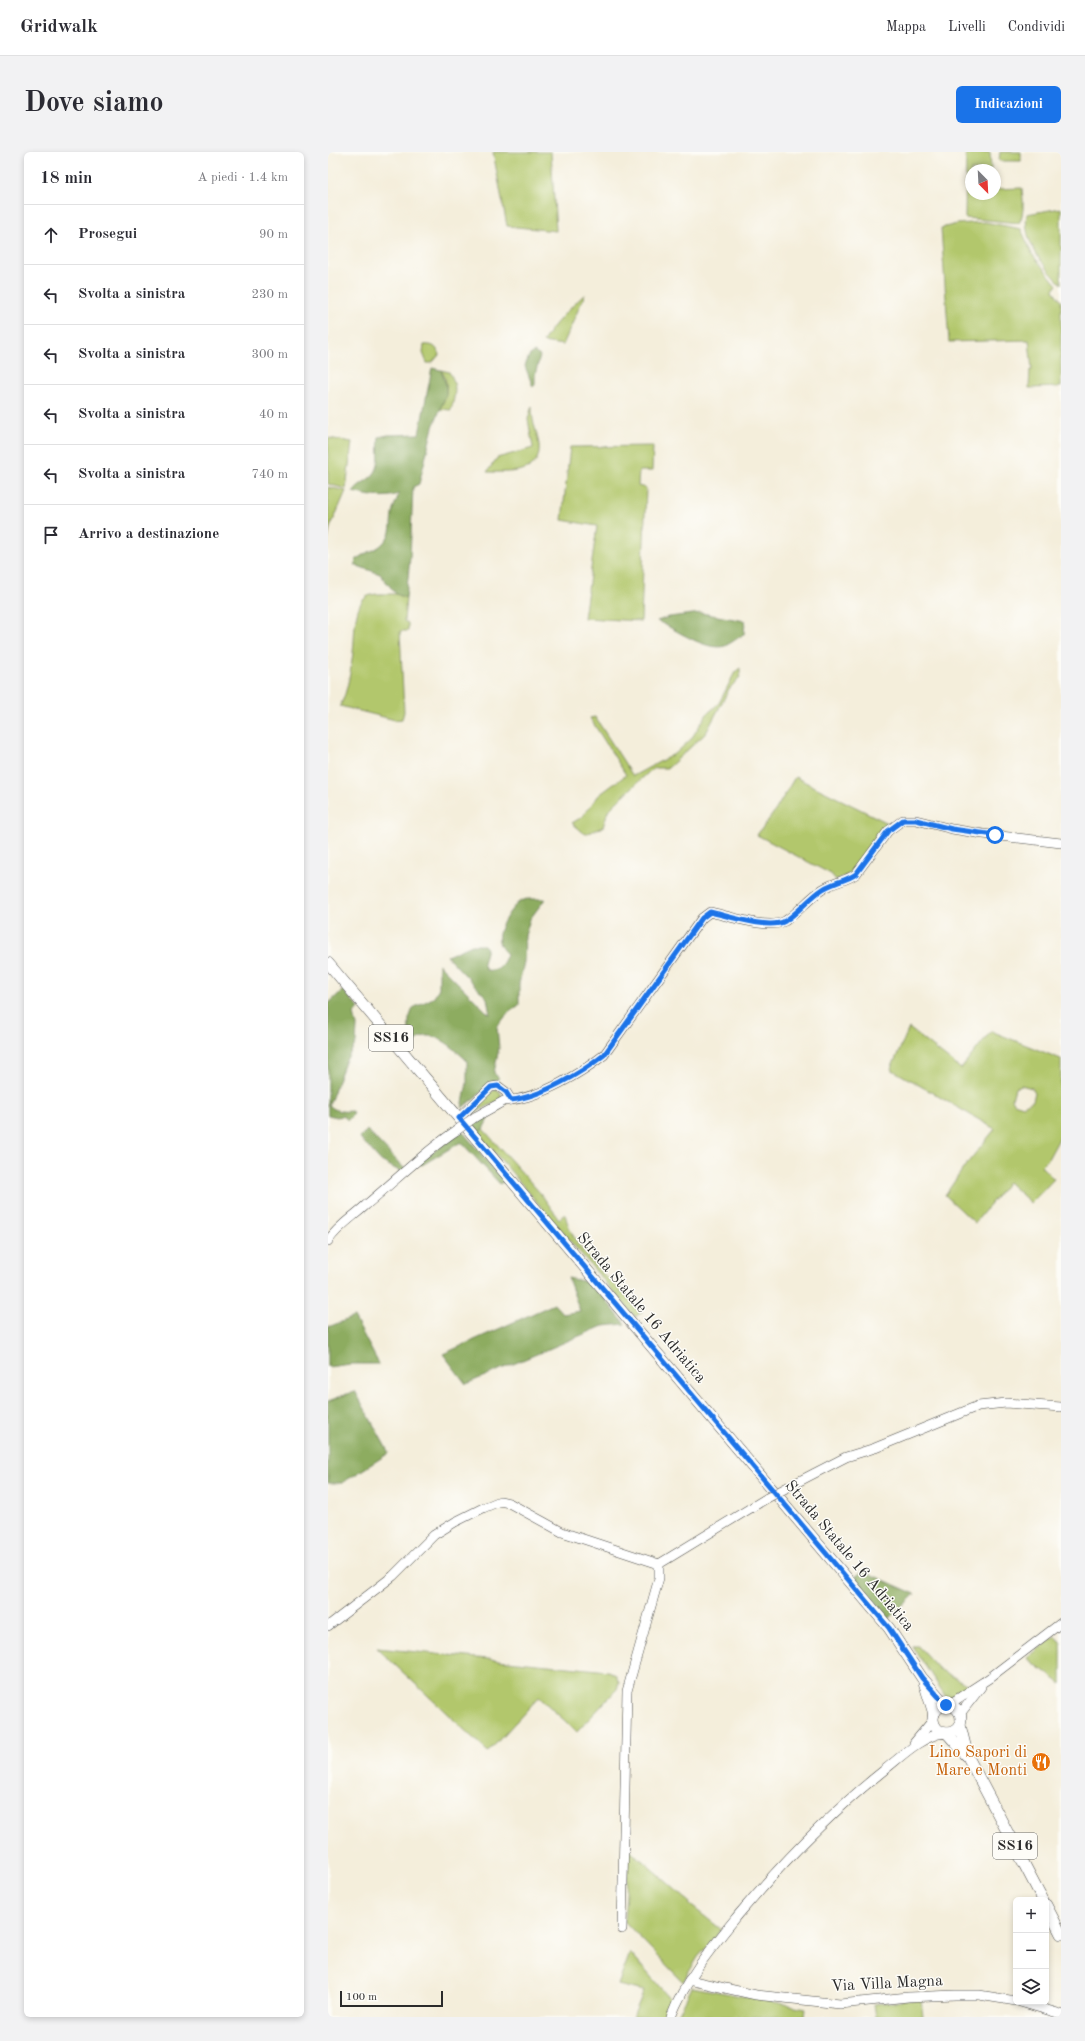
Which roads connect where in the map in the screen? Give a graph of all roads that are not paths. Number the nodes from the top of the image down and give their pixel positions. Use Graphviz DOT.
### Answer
graph roads {
  1 [pos="1061,843"];
  2 [pos="328,963"];
  3 [pos="511,1100"];
  4 [pos="457,1116"];
  5 [pos="328,1241"];
  6 [pos="1061,1407"];
  7 [pos="659,1564"];
  8 [pos="1061,1623"];
  9 [pos="328,1626"];
  10 [pos="922,1678"];
  11 [pos="988,1679"];
  12 [pos="947,1705"];
  13 [pos="960,1714"];
  14 [pos="933,1717"];
  15 [pos="960,1725"];
  16 [pos="945,1733"];
  17 [pos="909,1750"];
  18 [pos="968,1757"];
  19 [pos="1041,1897"];
  20 [pos="1049,1912"];
  21 [pos="622,1929"];
  22 [pos="1061,1934"];
  23 [pos="689,1980"];
  24 [pos="1013,2001"];
  25 [pos="1030,2005"];
  26 [pos="1061,2014"];
  27 [pos="671,2017"];
  1 -- 3 [label="street"];
  2 -- 4 [label="main road, Strada Statale 16 Adriatica / SS16"];
  3 -- 4 [label="street"];
  3 -- 5 [label="street, bridge"];
  4 -- 10 [label="main road, Strada Statale 16 Adriatica / SS16"];
  6 -- 7 [label="street, bridge"];
  7 -- 9 [label="street"];
  7 -- 21 [label="street"];
  8 -- 11 [label="street"];
  10 -- 12 [label="main road, Strada Statale 16 Adriatica / SS16"];
  10 -- 14 [label="main road, Strada Statale 16 Adriatica / SS16"];
  11 -- 12 [label="street"];
  11 -- 13 [label="street"];
  12 -- 13 [label="main road, SS16"];
  12 -- 14 [label="main road"];
  13 -- 15 [label="main road, SS16"];
  14 -- 16 [label="main road, SS16"];
  14 -- 17 [label="street"];
  15 -- 16 [label="main road"];
  15 -- 18 [label="main road, SS16"];
  16 -- 17 [label="street"];
  16 -- 18 [label="main road, SS16"];
  17 -- 23 [label="street"];
  18 -- 19 [label="main road, SS16"];
  20 -- 22 [label="main road"];
  23 -- 24 [label="street, Via Villa Magna"];
  23 -- 27 [label="street"];
  25 -- 26 [label="street"];
}
